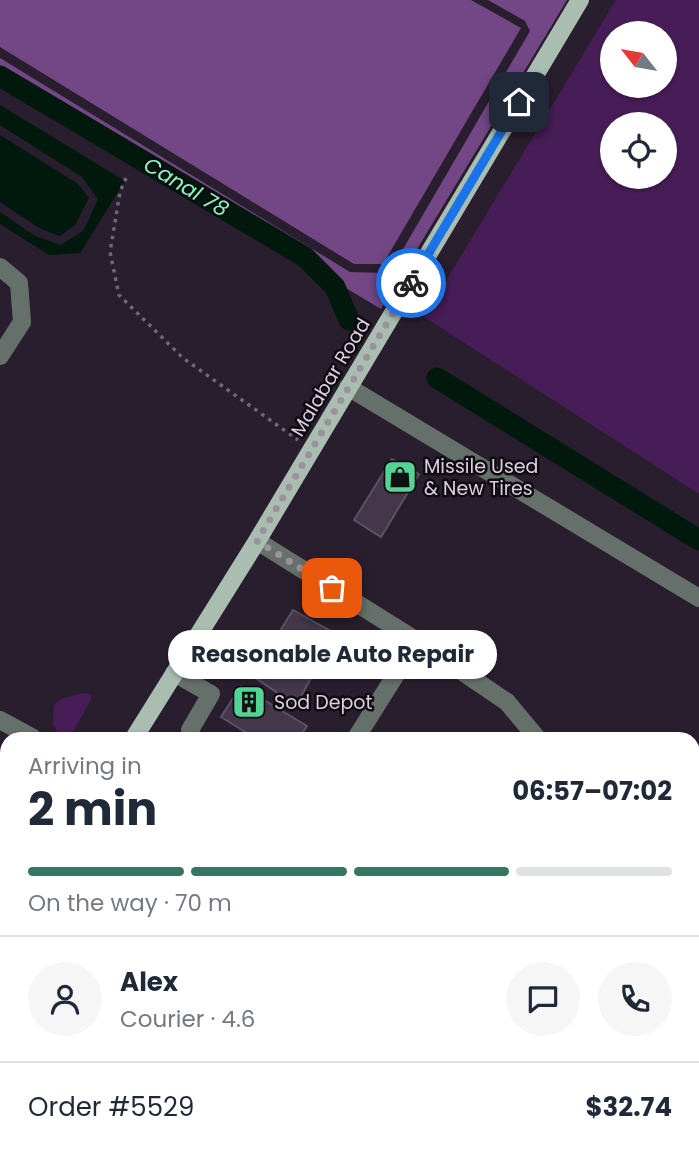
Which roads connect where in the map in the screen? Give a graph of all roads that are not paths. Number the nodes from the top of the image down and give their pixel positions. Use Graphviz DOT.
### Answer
graph roads {
  1 [pos="580,0"];
  2 [pos="0,267"];
  3 [pos="0,356"];
  4 [pos="348,387"];
  5 [pos="257,541"];
  6 [pos="699,598"];
  7 [pos="417,641"];
  8 [pos="174,673"];
  9 [pos="0,720"];
  10 [pos="22,732"];
  11 [pos="138,732"];
  12 [pos="190,732"];
  13 [pos="360,732"];
  14 [pos="532,732"];
  1 -- 4 [label="main road, Malabar Road"];
  2 -- 3 [label="street"];
  4 -- 5 [label="main road, Malabar Road"];
  4 -- 6 [label="street"];
  5 -- 7 [label="street"];
  5 -- 8 [label="main road, Malabar Road"];
  7 -- 13 [label="street"];
  7 -- 14 [label="street"];
  8 -- 11 [label="main road, Malabar Road"];
  8 -- 12 [label="street"];
  9 -- 10 [label="street"];
}
